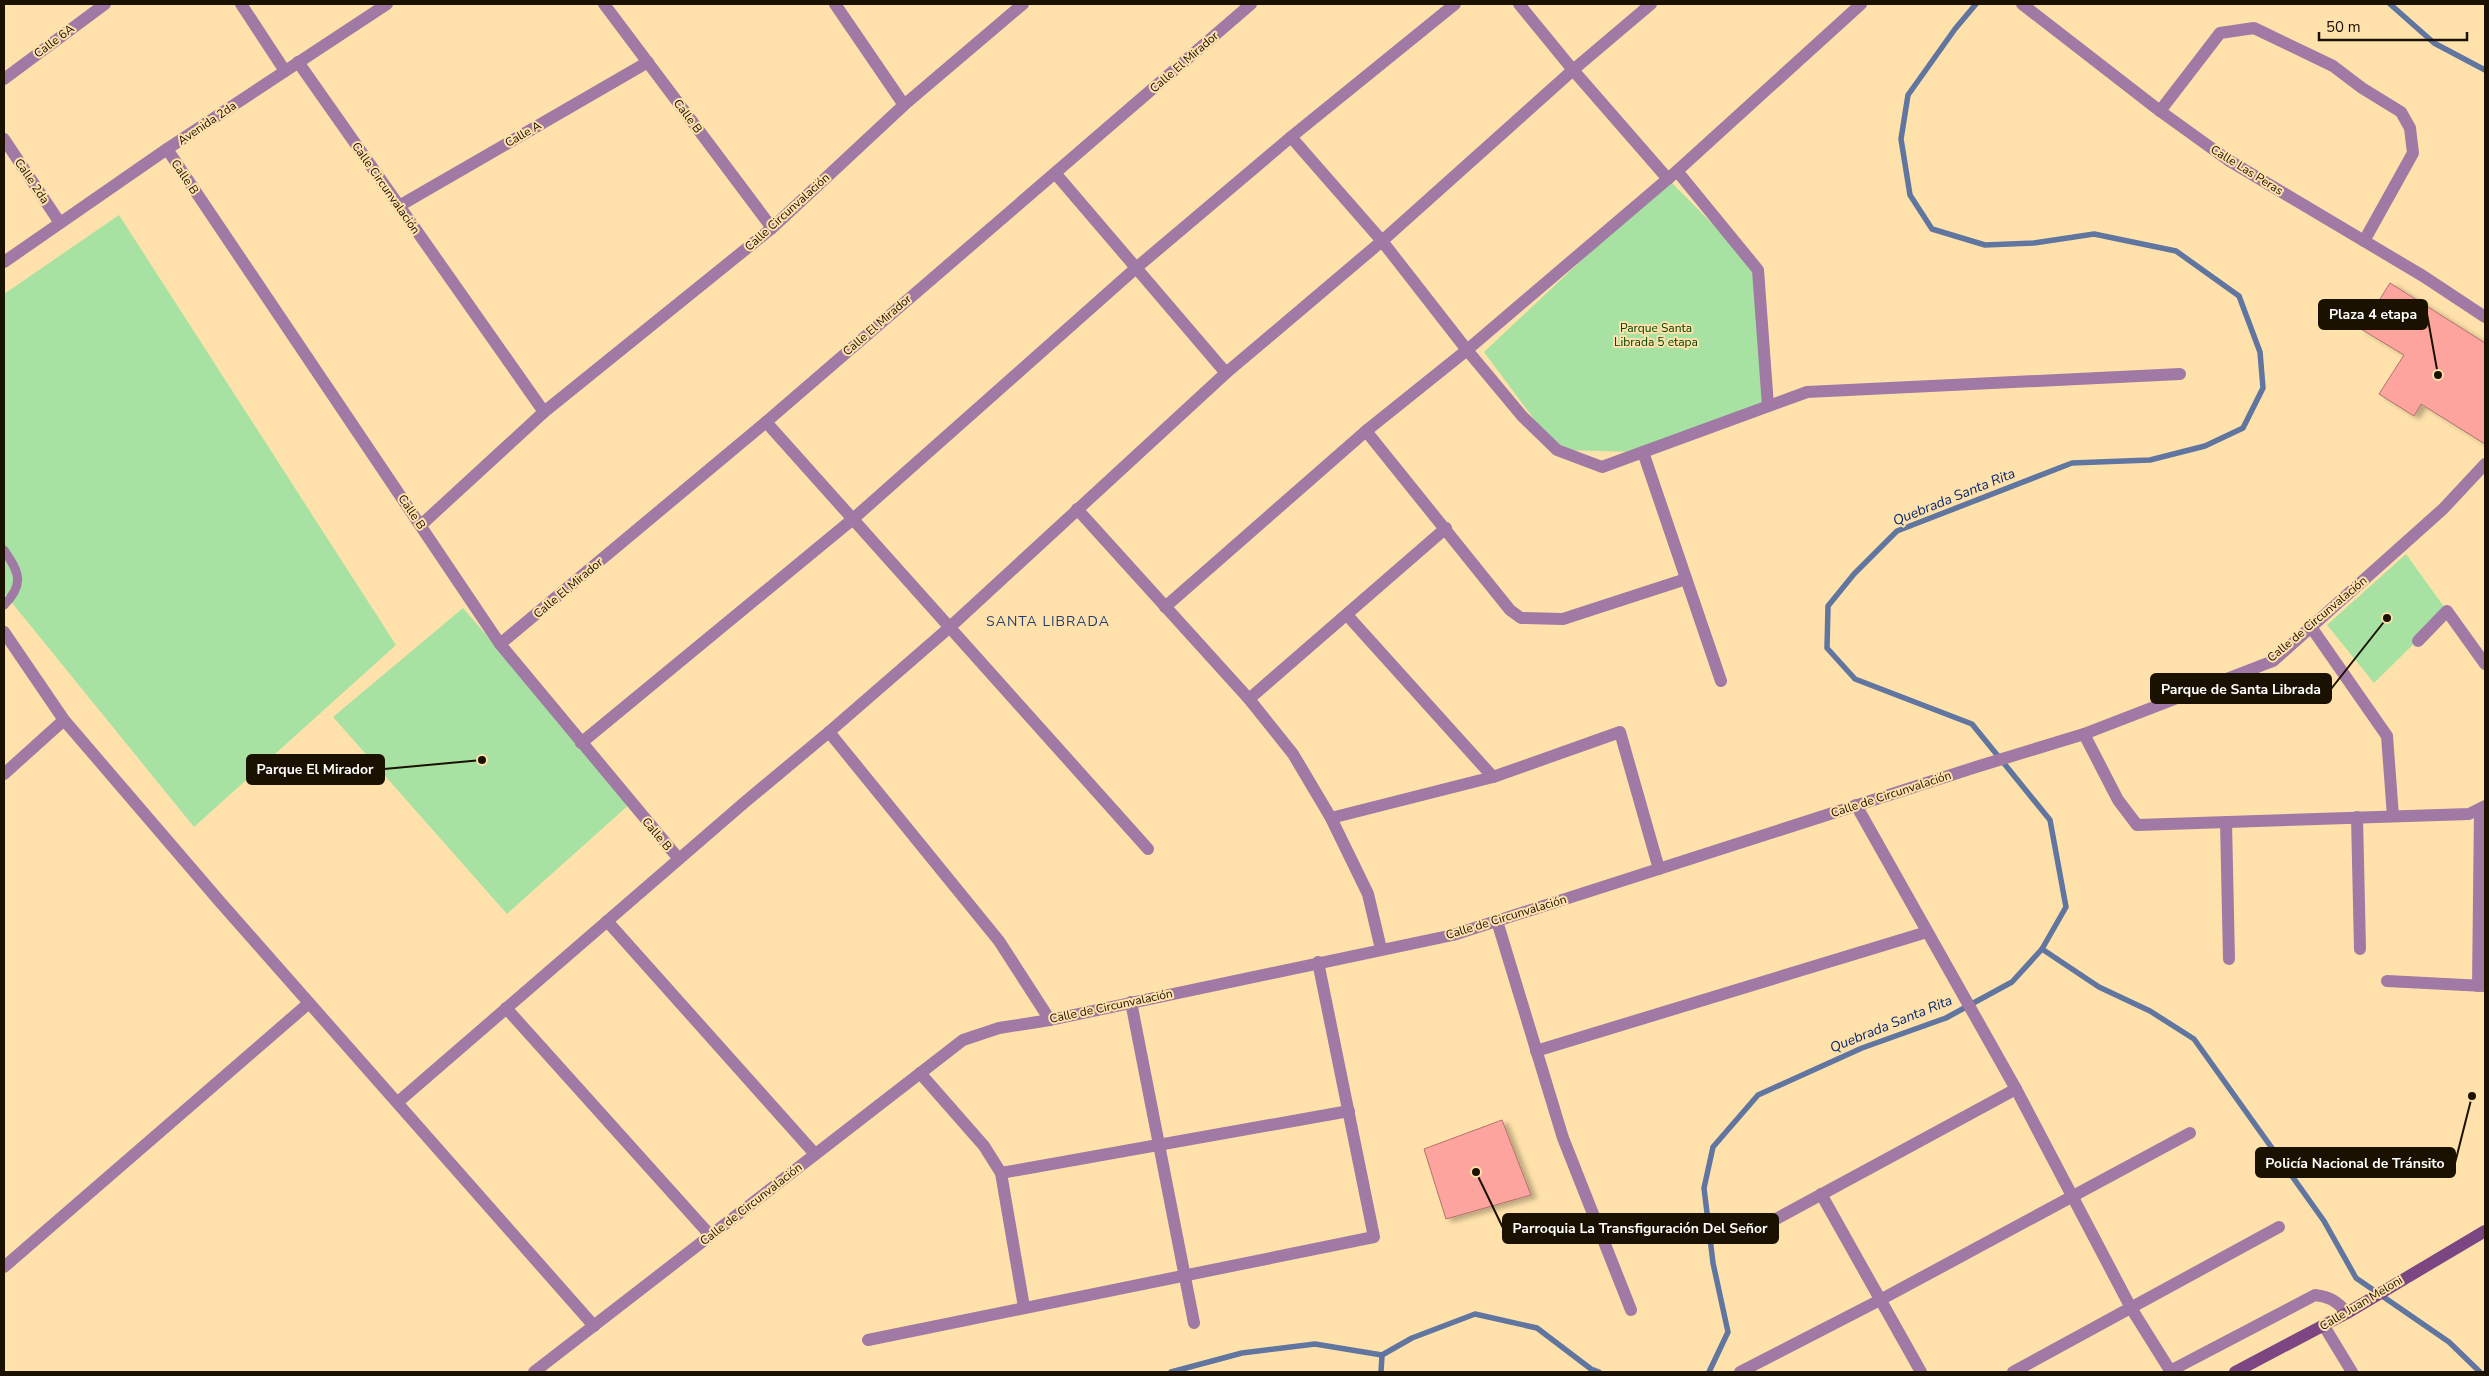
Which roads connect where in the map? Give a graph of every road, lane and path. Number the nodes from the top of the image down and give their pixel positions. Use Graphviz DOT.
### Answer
graph roads {
  1 [pos="105,4"];
  2 [pos="240,4"];
  3 [pos="387,4"];
  4 [pos="604,4"];
  5 [pos="835,4"];
  6 [pos="1023,4"];
  7 [pos="1251,4"];
  8 [pos="1455,4"];
  9 [pos="1519,4"];
  10 [pos="1651,4"];
  11 [pos="1861,4"];
  12 [pos="2024,5"];
  13 [pos="298,62"];
  14 [pos="648,62"];
  15 [pos="285,70"];
  16 [pos="1573,70"];
  17 [pos="4,79"];
  18 [pos="904,105"];
  19 [pos="2160,111"];
  20 [pos="1291,137"];
  21 [pos="4,139"];
  22 [pos="167,150"];
  23 [pos="1055,173"];
  24 [pos="1673,175"];
  25 [pos="399,206"];
  26 [pos="60,223"];
  27 [pos="772,228"];
  28 [pos="1382,241"];
  29 [pos="2364,241"];
  30 [pos="4,262"];
  31 [pos="1136,268"];
  32 [pos="2485,317"];
  33 [pos="1467,350"];
  34 [pos="1226,373"];
  35 [pos="2180,374"];
  36 [pos="1768,406"];
  37 [pos="544,412"];
  38 [pos="766,422"];
  39 [pos="1366,430"];
  40 [pos="1643,452"];
  41 [pos="2485,464"];
  42 [pos="1077,509"];
  43 [pos="853,519"];
  44 [pos="421,525"];
  45 [pos="1446,528"];
  46 [pos="4,550"];
  47 [pos="1686,579"];
  48 [pos="4,605"];
  49 [pos="1165,607"];
  50 [pos="1347,615"];
  51 [pos="950,627"];
  52 [pos="2311,627"];
  53 [pos="4,632"];
  54 [pos="2418,641"];
  55 [pos="500,644"];
  56 [pos="2485,664"];
  57 [pos="1721,680"];
  58 [pos="1249,699"];
  59 [pos="64,720"];
  60 [pos="829,732"];
  61 [pos="2084,734"];
  62 [pos="581,743"];
  63 [pos="4,774"];
  64 [pos="1493,777"];
  65 [pos="1856,805"];
  66 [pos="2483,807"];
  67 [pos="2393,816"];
  68 [pos="1331,818"];
  69 [pos="2357,818"];
  70 [pos="2226,822"];
  71 [pos="1148,850"];
  72 [pos="679,859"];
  73 [pos="1659,869"];
  74 [pos="1497,920"];
  75 [pos="607,921"];
  76 [pos="1927,932"];
  77 [pos="2360,949"];
  78 [pos="1381,950"];
  79 [pos="2229,959"];
  80 [pos="1318,962"];
  81 [pos="2387,981"];
  82 [pos="2481,986"];
  83 [pos="1131,1002"];
  84 [pos="309,1003"];
  85 [pos="506,1008"];
  86 [pos="1050,1020"];
  87 [pos="1536,1051"];
  88 [pos="920,1073"];
  89 [pos="2016,1089"];
  90 [pos="398,1102"];
  91 [pos="1348,1111"];
  92 [pos="2190,1132"];
  93 [pos="1159,1144"];
  94 [pos="815,1154"];
  95 [pos="1001,1173"];
  96 [pos="1821,1194"];
  97 [pos="2073,1197"];
  98 [pos="2279,1227"];
  99 [pos="2485,1231"];
  100 [pos="1750,1233"];
  101 [pos="710,1235"];
  102 [pos="4,1267"];
  103 [pos="1185,1275"];
  104 [pos="1880,1300"];
  105 [pos="1024,1307"];
  106 [pos="2131,1308"];
  107 [pos="1632,1310"];
  108 [pos="2347,1313"];
  109 [pos="1194,1323"];
  110 [pos="594,1326"];
  111 [pos="2324,1326"];
  112 [pos="868,1340"];
  113 [pos="534,1372"];
  114 [pos="1740,1372"];
  115 [pos="1920,1372"];
  116 [pos="2013,1372"];
  117 [pos="2170,1372"];
  118 [pos="2235,1372"];
  119 [pos="2352,1372"];
  1 -- 17 [label="street, Calle 6A"];
  2 -- 15 [label="street"];
  3 -- 13 [label="street, Avenida 2da"];
  4 -- 14 [label="street, Calle B"];
  5 -- 18 [label="street"];
  6 -- 18 [label="street, Calle Circunvalación"];
  7 -- 23 [label="street, Calle El Mirador"];
  8 -- 20 [label="street"];
  9 -- 16 [label="street"];
  10 -- 16 [label="street"];
  11 -- 24 [label="street"];
  12 -- 19 [label="street, Calle Las Peras"];
  13 -- 15 [label="street, Avenida 2da"];
  13 -- 25 [label="street, Calle Circunvalación"];
  14 -- 25 [label="street, Calle A"];
  14 -- 27 [label="street, Calle B"];
  15 -- 22 [label="street, Avenida 2da"];
  16 -- 24 [label="street"];
  16 -- 28 [label="street"];
  18 -- 27 [label="street, Calle Circunvalación"];
  19 -- 29 [label="street, Calle Las Peras"];
  19 -- 29 [label="street"];
  20 -- 28 [label="street"];
  20 -- 31 [label="street"];
  21 -- 26 [label="street, Calle 2da"];
  22 -- 26 [label="street, Avenida 2da"];
  22 -- 44 [label="street, Calle B"];
  23 -- 31 [label="street"];
  23 -- 38 [label="street, Calle El Mirador"];
  24 -- 33 [label="street"];
  24 -- 36 [label="street"];
  25 -- 37 [label="street, Calle Circunvalación"];
  26 -- 30 [label="street, Avenida 2da"];
  27 -- 37 [label="street, Calle Circunvalación"];
  28 -- 33 [label="street"];
  28 -- 34 [label="street"];
  29 -- 32 [label="street, Calle Las Peras"];
  31 -- 34 [label="street"];
  31 -- 43 [label="street"];
  33 -- 39 [label="street"];
  33 -- 40 [label="street"];
  34 -- 42 [label="street"];
  35 -- 36 [label="street"];
  36 -- 40 [label="street"];
  37 -- 44 [label="street, Calle Circunvalación"];
  38 -- 43 [label="street"];
  38 -- 55 [label="street, Calle El Mirador"];
  39 -- 45 [label="street"];
  39 -- 49 [label="street"];
  40 -- 47 [label="street"];
  41 -- 52 [label="street, Calle de Circunvalación"];
  42 -- 49 [label="street"];
  42 -- 51 [label="street"];
  43 -- 51 [label="street"];
  43 -- 62 [label="street"];
  44 -- 55 [label="street, Calle B"];
  45 -- 47 [label="street"];
  45 -- 50 [label="street"];
  46 -- 48 [label="lane"];
  47 -- 57 [label="street"];
  49 -- 58 [label="street"];
  50 -- 58 [label="street"];
  50 -- 64 [label="street"];
  51 -- 60 [label="street"];
  51 -- 71 [label="street"];
  52 -- 61 [label="street, Calle de Circunvalación"];
  52 -- 67 [label="street"];
  53 -- 59 [label="street"];
  54 -- 56 [label="street"];
  55 -- 62 [label="street, Calle B"];
  58 -- 68 [label="street"];
  59 -- 63 [label="street"];
  59 -- 84 [label="street"];
  60 -- 72 [label="street"];
  60 -- 86 [label="street"];
  61 -- 65 [label="street, Calle de Circunvalación"];
  61 -- 70 [label="street"];
  62 -- 72 [label="street, Calle B"];
  64 -- 68 [label="street"];
  64 -- 73 [label="street"];
  65 -- 73 [label="street, Calle de Circunvalación"];
  65 -- 76 [label="street"];
  66 -- 67 [label="street"];
  66 -- 82 [label="street"];
  67 -- 69 [label="street"];
  68 -- 78 [label="street"];
  69 -- 70 [label="street"];
  69 -- 77 [label="street"];
  70 -- 79 [label="street"];
  72 -- 75 [label="street"];
  73 -- 74 [label="street, Calle de Circunvalación"];
  74 -- 78 [label="street, Calle de Circunvalación"];
  74 -- 87 [label="street"];
  75 -- 85 [label="street"];
  75 -- 94 [label="street"];
  76 -- 87 [label="street"];
  76 -- 89 [label="street"];
  78 -- 80 [label="street, Calle de Circunvalación"];
  80 -- 83 [label="street, Calle de Circunvalación"];
  80 -- 91 [label="street"];
  81 -- 82 [label="street"];
  83 -- 86 [label="street, Calle de Circunvalación"];
  83 -- 93 [label="street"];
  84 -- 90 [label="street"];
  84 -- 102 [label="street"];
  85 -- 90 [label="street"];
  85 -- 101 [label="street"];
  86 -- 88 [label="street, Calle de Circunvalación"];
  87 -- 107 [label="street"];
  88 -- 94 [label="street, Calle de Circunvalación"];
  88 -- 95 [label="street"];
  89 -- 96 [label="street"];
  89 -- 97 [label="street"];
  90 -- 110 [label="street"];
  91 -- 93 [label="street"];
  91 -- 103 [label="street"];
  92 -- 97 [label="street"];
  93 -- 95 [label="street"];
  93 -- 103 [label="street"];
  94 -- 101 [label="street, Calle de Circunvalación"];
  95 -- 105 [label="street"];
  96 -- 100 [label="street"];
  96 -- 104 [label="street"];
  97 -- 104 [label="street"];
  97 -- 106 [label="street"];
  98 -- 106 [label="street"];
  99 -- 108 [label="main road, Calle Juan Meloni"];
  101 -- 110 [label="street, Calle de Circunvalación"];
  103 -- 105 [label="street"];
  103 -- 109 [label="street"];
  104 -- 114 [label="street"];
  104 -- 115 [label="street"];
  105 -- 112 [label="street"];
  106 -- 116 [label="street"];
  106 -- 117 [label="street"];
  108 -- 111 [label="main road, Calle Juan Meloni"];
  108 -- 117 [label="street"];
  110 -- 113 [label="street, Calle de Circunvalación"];
  111 -- 118 [label="main road, Calle Juan Meloni"];
  111 -- 119 [label="street"];
}
